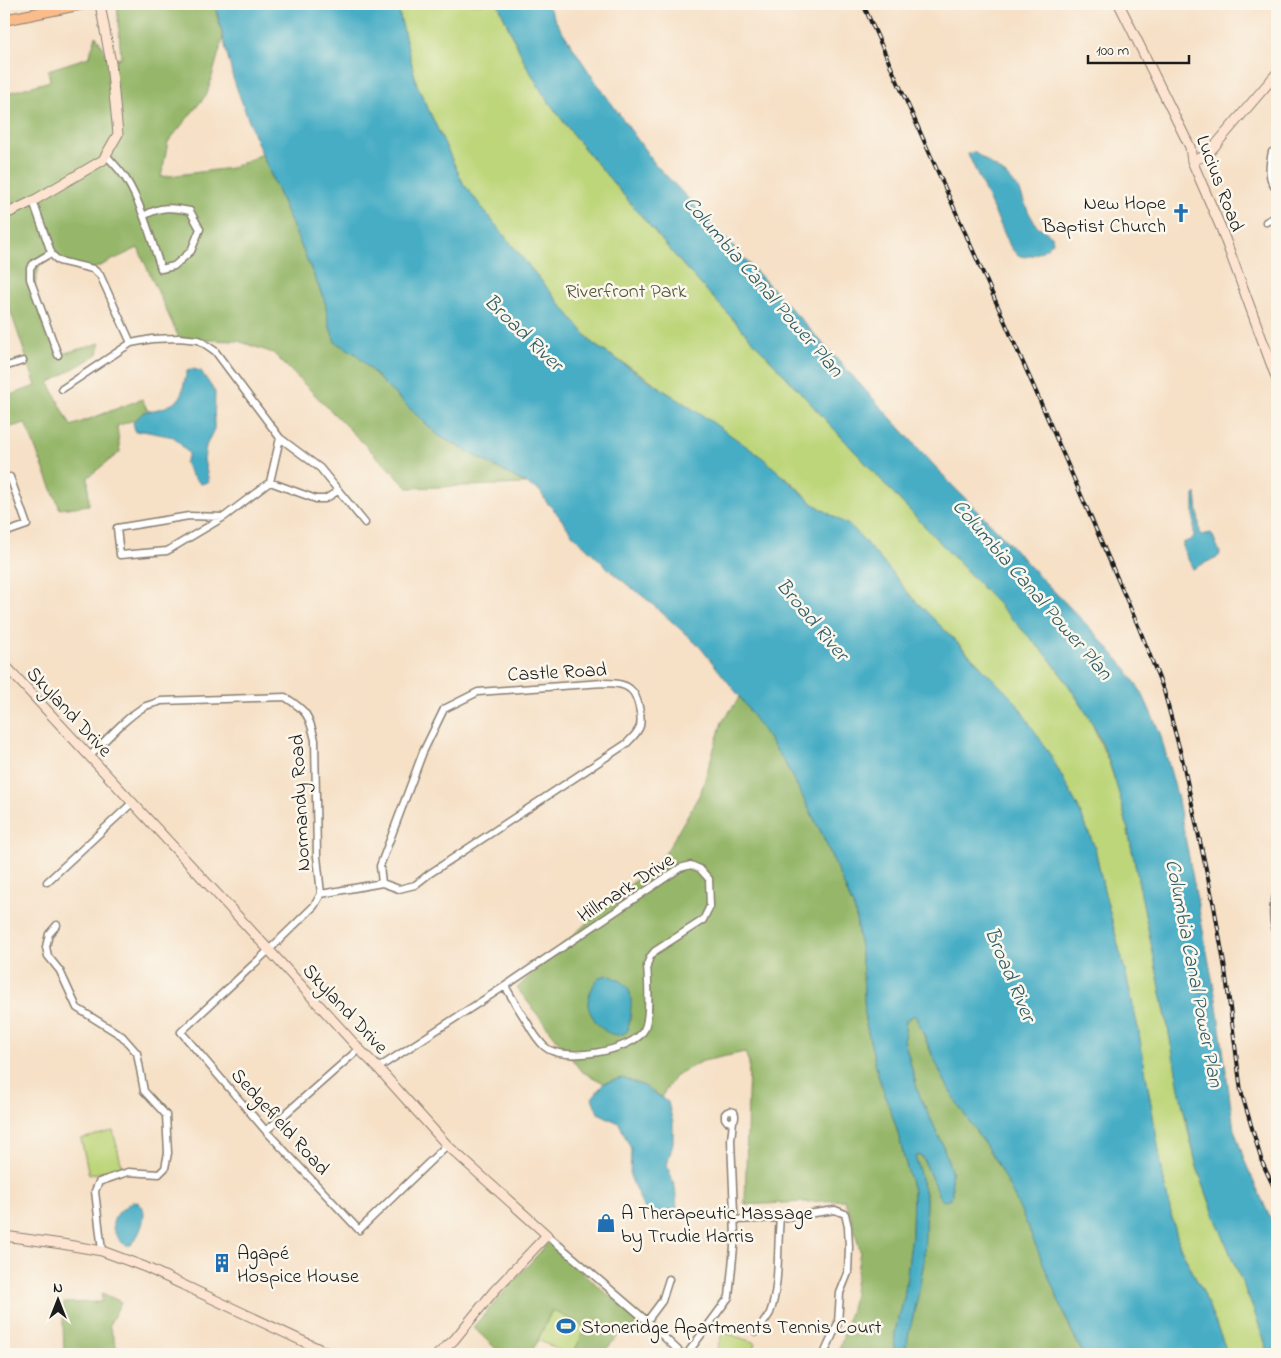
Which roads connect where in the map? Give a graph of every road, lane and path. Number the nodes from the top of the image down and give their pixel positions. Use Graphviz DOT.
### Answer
graph roads {
  1 [pos="84,4"];
  2 [pos="100,4"];
  3 [pos="1119,4"];
  4 [pos="4,20"];
  5 [pos="1277,73"];
  6 [pos="1272,152"];
  7 [pos="106,156"];
  8 [pos="1192,160"];
  9 [pos="1277,190"];
  10 [pos="33,202"];
  11 [pos="4,215"];
  12 [pos="144,216"];
  13 [pos="1277,216"];
  14 [pos="1266,222"];
  15 [pos="51,253"];
  16 [pos="131,343"];
  17 [pos="58,355"];
  18 [pos="23,360"];
  19 [pos="4,367"];
  20 [pos="1277,380"];
  21 [pos="62,389"];
  22 [pos="280,438"];
  23 [pos="4,480"];
  24 [pos="270,482"];
  25 [pos="338,491"];
  26 [pos="224,517"];
  27 [pos="365,523"];
  28 [pos="4,533"];
  29 [pos="4,664"];
  30 [pos="90,756"];
  31 [pos="132,803"];
  32 [pos="47,882"];
  33 [pos="382,883"];
  34 [pos="1277,893"];
  35 [pos="321,894"];
  36 [pos="57,925"];
  37 [pos="1277,937"];
  38 [pos="269,950"];
  39 [pos="504,986"];
  40 [pos="359,1049"];
  41 [pos="378,1068"];
  42 [pos="733,1121"];
  43 [pos="266,1131"];
  44 [pos="447,1145"];
  45 [pos="780,1218"];
  46 [pos="735,1220"];
  47 [pos="547,1235"];
  48 [pos="4,1236"];
  49 [pos="102,1251"];
  50 [pos="669,1279"];
  51 [pos="647,1321"];
  52 [pos="756,1332"];
  53 [pos="330,1354"];
  54 [pos="438,1354"];
  55 [pos="682,1354"];
  56 [pos="687,1354"];
  57 [pos="824,1354"];
  1 -- 4 [label="main road"];
  2 -- 7 [label="street"];
  3 -- 8 [label="street, Lucius Road"];
  5 -- 8 [label="street"];
  6 -- 9 [label="street"];
  7 -- 10 [label="street"];
  7 -- 12 [label="street"];
  8 -- 20 [label="street, Lucius Road"];
  10 -- 11 [label="street"];
  10 -- 15 [label="street"];
  12 -- 12 [label="street"];
  13 -- 14 [label="street"];
  15 -- 16 [label="street"];
  15 -- 17 [label="street"];
  16 -- 21 [label="street"];
  16 -- 22 [label="street"];
  18 -- 19 [label="street"];
  22 -- 24 [label="street"];
  22 -- 25 [label="street"];
  23 -- 28 [label="street"];
  24 -- 25 [label="street"];
  24 -- 26 [label="street"];
  25 -- 27 [label="street"];
  26 -- 26 [label="street"];
  29 -- 30 [label="street, Skyland Drive"];
  30 -- 31 [label="street, Skyland Drive"];
  30 -- 35 [label="street, Normandy Road"];
  31 -- 32 [label="street"];
  31 -- 38 [label="street, Skyland Drive"];
  33 -- 33 [label="street, Castle Road"];
  33 -- 35 [label="street, Castle Road"];
  34 -- 37 [label="street"];
  35 -- 38 [label="street"];
  36 -- 49 [label="street"];
  38 -- 40 [label="street, Skyland Drive"];
  38 -- 43 [label="street, Sedgefield Road"];
  39 -- 39 [label="street, Hillmark Drive"];
  39 -- 41 [label="street, Hillmark Drive"];
  40 -- 41 [label="street, Skyland Drive"];
  40 -- 43 [label="street"];
  41 -- 44 [label="street, Skyland Drive"];
  42 -- 46 [label="street"];
  43 -- 44 [label="street, Sedgefield Road"];
  44 -- 47 [label="street, Skyland Drive"];
  45 -- 46 [label="street"];
  45 -- 52 [label="street"];
  45 -- 57 [label="street"];
  46 -- 56 [label="street"];
  47 -- 51 [label="street, Skyland Drive"];
  47 -- 54 [label="street"];
  48 -- 49 [label="street"];
  49 -- 53 [label="street"];
  50 -- 51 [label="street"];
  51 -- 55 [label="street, Skyland Drive"];
}
